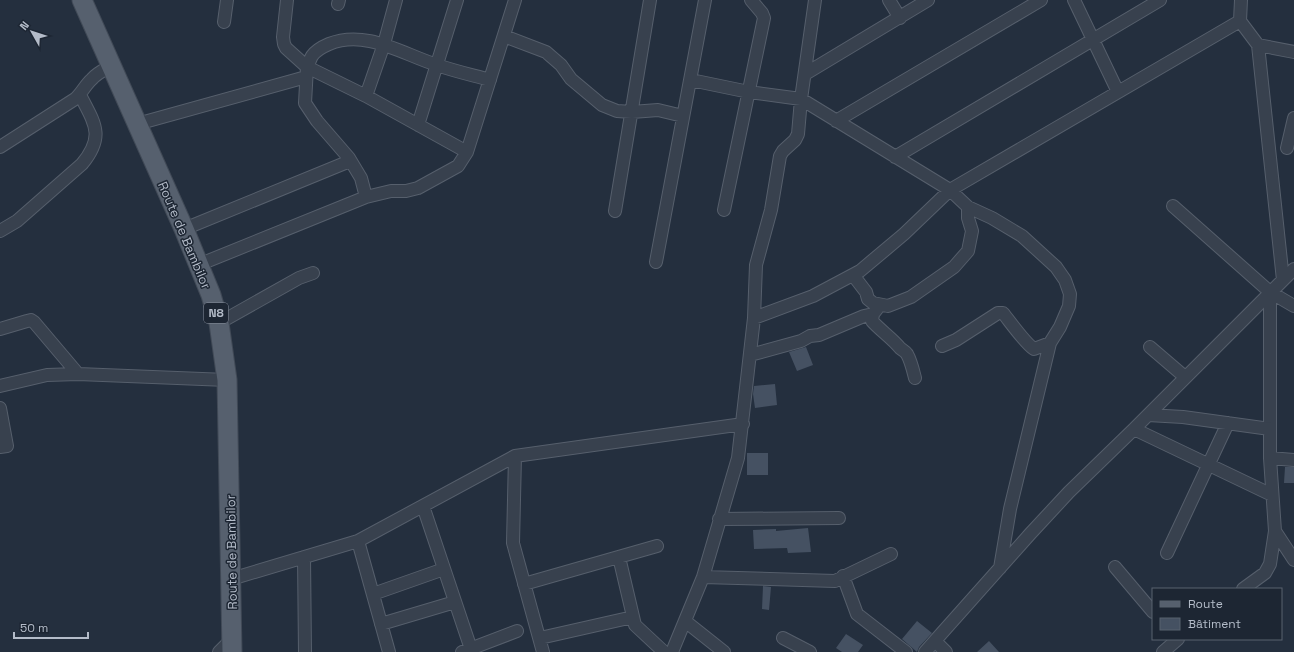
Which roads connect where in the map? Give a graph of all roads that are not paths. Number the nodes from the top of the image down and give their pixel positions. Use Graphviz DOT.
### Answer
graph roads {
  1 [pos="82,0"];
  2 [pos="227,0"];
  3 [pos="287,0"];
  4 [pos="396,0"];
  5 [pos="457,0"];
  6 [pos="515,0"];
  7 [pos="650,0"];
  8 [pos="705,0"];
  9 [pos="751,0"];
  10 [pos="815,0"];
  11 [pos="889,0"];
  12 [pos="928,0"];
  13 [pos="1041,0"];
  14 [pos="1074,0"];
  15 [pos="1160,0"];
  16 [pos="1241,0"];
  17 [pos="900,18"];
  18 [pos="1240,21"];
  19 [pos="224,22"];
  20 [pos="504,36"];
  21 [pos="1092,40"];
  22 [pos="384,44"];
  23 [pos="1258,45"];
  24 [pos="1294,52"];
  25 [pos="436,65"];
  26 [pos="111,66"];
  27 [pos="307,72"];
  28 [pos="805,74"];
  29 [pos="490,80"];
  30 [pos="691,80"];
  31 [pos="749,92"];
  32 [pos="1118,92"];
  33 [pos="80,95"];
  34 [pos="366,96"];
  35 [pos="801,99"];
  36 [pos="632,112"];
  37 [pos="683,116"];
  38 [pos="1294,118"];
  39 [pos="836,121"];
  40 [pos="137,124"];
  41 [pos="418,125"];
  42 [pos="0,147"];
  43 [pos="1287,148"];
  44 [pos="467,152"];
  45 [pos="895,157"];
  46 [pos="350,161"];
  47 [pos="950,190"];
  48 [pos="366,197"];
  49 [pos="1173,206"];
  50 [pos="968,207"];
  51 [pos="724,210"];
  52 [pos="616,211"];
  53 [pos="184,229"];
  54 [pos="0,230"];
  55 [pos="656,262"];
  56 [pos="198,265"];
  57 [pos="1294,269"];
  58 [pos="313,273"];
  59 [pos="852,275"];
  60 [pos="1283,280"];
  61 [pos="1270,292"];
  62 [pos="1294,306"];
  63 [pos="876,309"];
  64 [pos="754,318"];
  65 [pos="219,323"];
  66 [pos="0,329"];
  67 [pos="1050,342"];
  68 [pos="942,346"];
  69 [pos="1150,347"];
  70 [pos="750,354"];
  71 [pos="78,374"];
  72 [pos="1185,377"];
  73 [pos="915,378"];
  74 [pos="227,380"];
  75 [pos="0,386"];
  76 [pos="0,408"];
  77 [pos="1148,415"];
  78 [pos="1228,423"];
  79 [pos="743,424"];
  80 [pos="1134,429"];
  81 [pos="1270,429"];
  82 [pos="0,447"];
  83 [pos="515,456"];
  84 [pos="1270,458"];
  85 [pos="1294,460"];
  86 [pos="1209,464"];
  87 [pos="1272,495"];
  88 [pos="423,506"];
  89 [pos="839,518"];
  90 [pos="719,519"];
  91 [pos="1274,531"];
  92 [pos="358,541"];
  93 [pos="657,546"];
  94 [pos="1167,553"];
  95 [pos="891,554"];
  96 [pos="304,557"];
  97 [pos="619,557"];
  98 [pos="1294,560"];
  99 [pos="1115,567"];
  100 [pos="1000,568"];
  101 [pos="444,569"];
  102 [pos="843,576"];
  103 [pos="702,577"];
  104 [pos="231,579"];
  105 [pos="524,584"];
  106 [pos="1243,588"];
  107 [pos="373,594"];
  108 [pos="455,602"];
  109 [pos="1152,611"];
  110 [pos="633,616"];
  111 [pos="685,621"];
  112 [pos="381,624"];
  113 [pos="517,631"];
  114 [pos="540,638"];
  115 [pos="784,638"];
  116 [pos="1177,640"];
  117 [pos="935,641"];
  118 [pos="228,648"];
  119 [pos="468,651"];
  120 [pos="305,652"];
  121 [pos="389,652"];
  122 [pos="543,652"];
  123 [pos="664,652"];
  124 [pos="672,652"];
  125 [pos="724,652"];
  126 [pos="810,652"];
  127 [pos="906,652"];
  128 [pos="925,652"];
  129 [pos="946,652"];
  130 [pos="1163,652"];
  1 -- 26 [label="main road, Route de Bambilor / N8"];
  2 -- 19 [label="street"];
  3 -- 27 [label="street"];
  4 -- 22 [label="street"];
  5 -- 25 [label="street"];
  6 -- 20 [label="street"];
  7 -- 36 [label="street"];
  8 -- 30 [label="street"];
  9 -- 31 [label="street"];
  10 -- 28 [label="street"];
  11 -- 17 [label="street"];
  12 -- 17 [label="street"];
  13 -- 39 [label="street"];
  14 -- 21 [label="street"];
  15 -- 21 [label="street"];
  16 -- 18 [label="street"];
  17 -- 28 [label="street"];
  18 -- 23 [label="street"];
  18 -- 32 [label="street"];
  20 -- 29 [label="street"];
  20 -- 36 [label="street"];
  21 -- 32 [label="street"];
  21 -- 45 [label="street"];
  22 -- 25 [label="street"];
  22 -- 27 [label="street"];
  22 -- 34 [label="street"];
  23 -- 24 [label="street"];
  23 -- 60 [label="street"];
  25 -- 29 [label="street"];
  25 -- 41 [label="street"];
  26 -- 33 [label="street"];
  26 -- 40 [label="main road, Route de Bambilor / N8"];
  27 -- 34 [label="street"];
  27 -- 40 [label="street"];
  27 -- 46 [label="street"];
  28 -- 35 [label="street"];
  29 -- 44 [label="street"];
  30 -- 31 [label="street"];
  30 -- 37 [label="street"];
  31 -- 35 [label="street"];
  31 -- 51 [label="street"];
  32 -- 47 [label="street"];
  33 -- 42 [label="street"];
  33 -- 54 [label="street"];
  34 -- 41 [label="street"];
  35 -- 39 [label="street"];
  35 -- 64 [label="street"];
  36 -- 37 [label="street"];
  36 -- 52 [label="street"];
  37 -- 55 [label="street"];
  38 -- 43 [label="street"];
  39 -- 45 [label="street"];
  40 -- 53 [label="main road, Route de Bambilor / N8"];
  41 -- 44 [label="street"];
  44 -- 48 [label="street"];
  45 -- 47 [label="street"];
  46 -- 48 [label="street"];
  46 -- 53 [label="street"];
  47 -- 50 [label="street"];
  47 -- 59 [label="street"];
  48 -- 56 [label="street"];
  49 -- 61 [label="street"];
  50 -- 63 [label="street"];
  50 -- 67 [label="street"];
  53 -- 56 [label="main road, Route de Bambilor / N8"];
  56 -- 65 [label="main road, Route de Bambilor / N8"];
  57 -- 60 [label="street"];
  58 -- 65 [label="street"];
  59 -- 63 [label="street"];
  59 -- 64 [label="street"];
  60 -- 61 [label="street"];
  61 -- 62 [label="street"];
  61 -- 72 [label="street"];
  61 -- 81 [label="street"];
  63 -- 70 [label="street"];
  63 -- 73 [label="street"];
  64 -- 70 [label="street"];
  65 -- 74 [label="main road, Route de Bambilor / N8"];
  66 -- 71 [label="street"];
  67 -- 68 [label="street"];
  67 -- 100 [label="street"];
  69 -- 72 [label="street"];
  70 -- 79 [label="street"];
  71 -- 74 [label="street"];
  71 -- 75 [label="street"];
  72 -- 77 [label="street"];
  74 -- 104 [label="main road, Route de Bambilor / N8"];
  76 -- 82 [label="street"];
  77 -- 78 [label="street"];
  77 -- 80 [label="street"];
  78 -- 81 [label="street"];
  78 -- 86 [label="street"];
  79 -- 83 [label="street"];
  79 -- 90 [label="street"];
  80 -- 86 [label="street"];
  80 -- 100 [label="street"];
  81 -- 84 [label="street"];
  83 -- 88 [label="street"];
  83 -- 105 [label="street"];
  84 -- 85 [label="street"];
  84 -- 87 [label="street"];
  86 -- 87 [label="street"];
  86 -- 94 [label="street"];
  87 -- 91 [label="street"];
  88 -- 92 [label="street"];
  88 -- 101 [label="street"];
  89 -- 90 [label="street"];
  90 -- 103 [label="street"];
  91 -- 98 [label="street"];
  91 -- 106 [label="street"];
  92 -- 96 [label="street"];
  92 -- 107 [label="street"];
  93 -- 97 [label="street"];
  95 -- 102 [label="street"];
  96 -- 104 [label="street"];
  96 -- 120 [label="street"];
  97 -- 105 [label="street"];
  97 -- 110 [label="street"];
  99 -- 109 [label="street"];
  100 -- 117 [label="street"];
  101 -- 107 [label="street"];
  101 -- 108 [label="street"];
  102 -- 103 [label="street"];
  102 -- 127 [label="street"];
  103 -- 111 [label="street"];
  104 -- 118 [label="main road, Route de Bambilor / N8"];
  105 -- 114 [label="street"];
  107 -- 112 [label="street"];
  108 -- 112 [label="street"];
  108 -- 119 [label="street"];
  110 -- 114 [label="street"];
  110 -- 123 [label="street"];
  111 -- 124 [label="street"];
  111 -- 125 [label="street"];
  112 -- 121 [label="street"];
  113 -- 119 [label="street"];
  114 -- 122 [label="street"];
  115 -- 126 [label="street"];
  116 -- 130 [label="street"];
  117 -- 128 [label="street"];
  117 -- 129 [label="street"];
}
